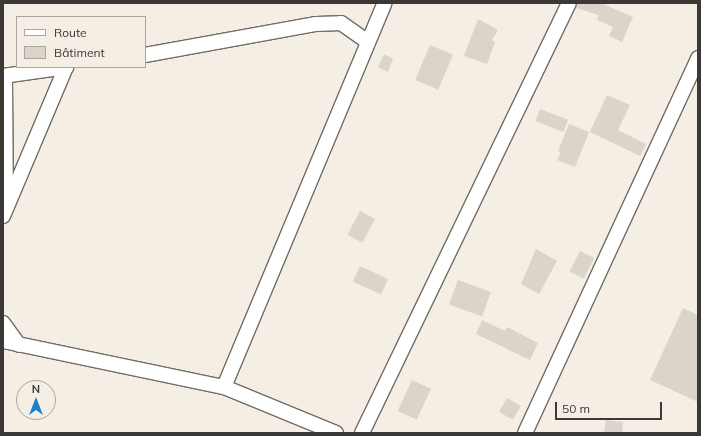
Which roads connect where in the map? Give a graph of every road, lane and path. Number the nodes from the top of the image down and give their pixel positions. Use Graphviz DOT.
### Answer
graph roads {
  1 [pos="385,3"];
  2 [pos="569,3"];
  3 [pos="368,42"];
  4 [pos="146,55"];
  5 [pos="698,58"];
  6 [pos="59,68"];
  7 [pos="66,68"];
  8 [pos="4,76"];
  9 [pos="5,212"];
  10 [pos="4,332"];
  11 [pos="224,387"];
  12 [pos="336,433"];
  13 [pos="362,433"];
  14 [pos="525,433"];
  1 -- 3 [label="street"];
  2 -- 13 [label="street"];
  3 -- 4 [label="street"];
  3 -- 11 [label="street"];
  5 -- 14 [label="street"];
  6 -- 8 [label="street"];
  7 -- 9 [label="street"];
  8 -- 9 [label="street"];
  10 -- 11 [label="street"];
  11 -- 12 [label="street"];
}
